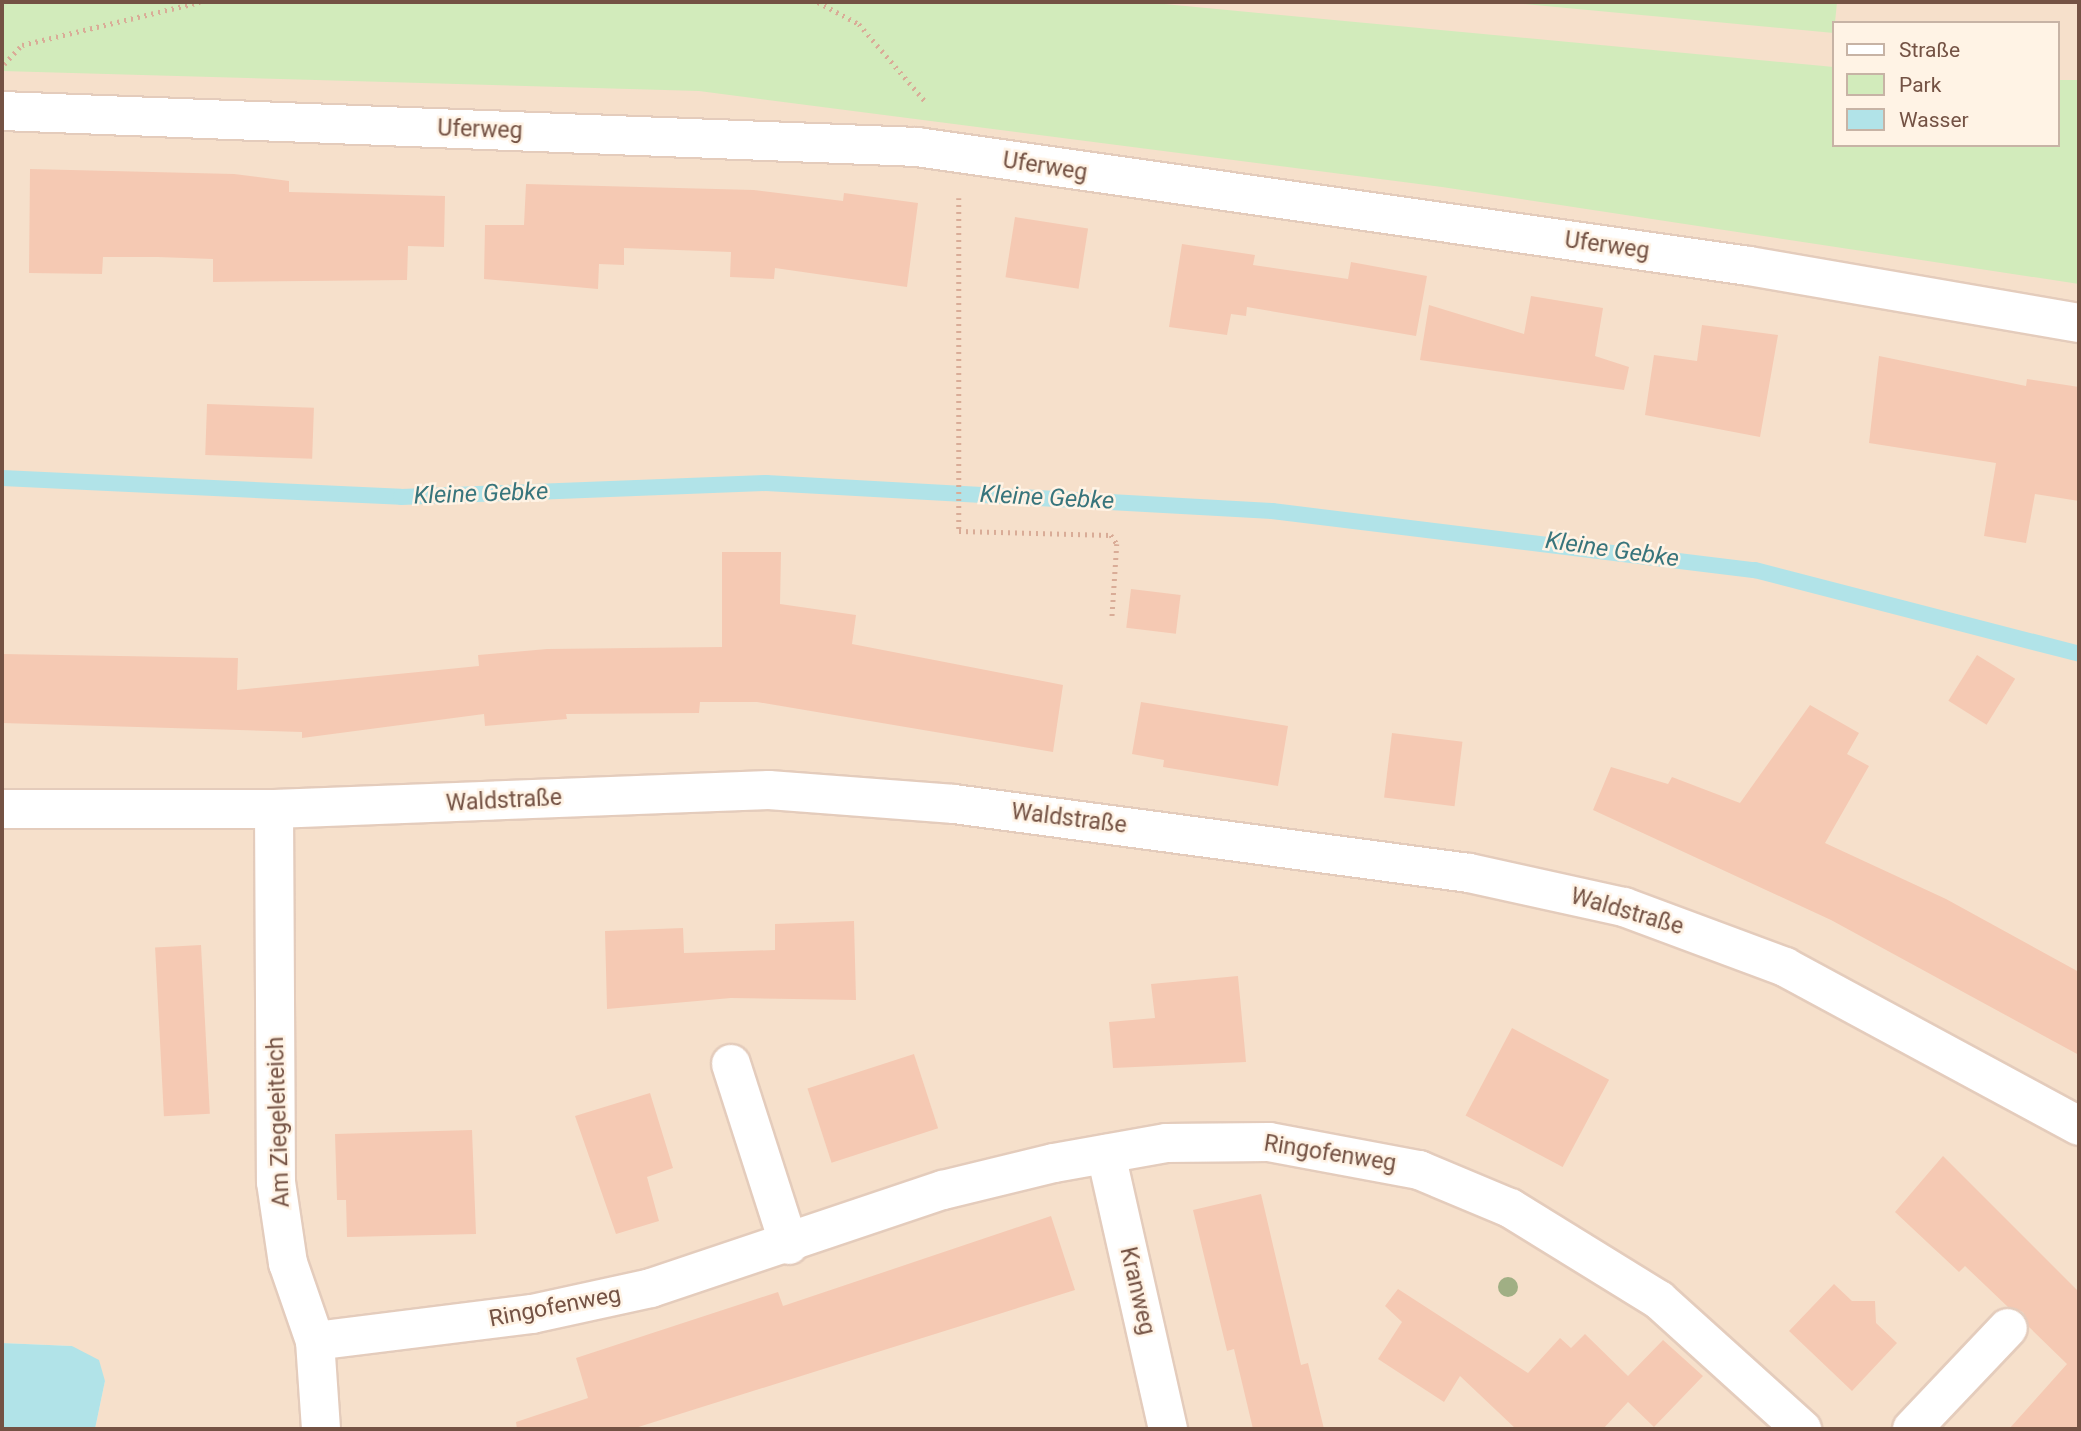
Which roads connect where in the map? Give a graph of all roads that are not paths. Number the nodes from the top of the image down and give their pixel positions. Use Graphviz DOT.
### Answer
graph roads {
  1 [pos="3,92"];
  2 [pos="2079,323"];
  3 [pos="2,809"];
  4 [pos="274,809"];
  5 [pos="731,1064"];
  6 [pos="2079,1126"];
  7 [pos="1106,1154"];
  8 [pos="789,1245"];
  9 [pos="2008,1328"];
  10 [pos="315,1340"];
  11 [pos="1781,1423"];
  12 [pos="321,1429"];
  13 [pos="1168,1429"];
  14 [pos="1912,1429"];
  1 -- 2 [label="street, Uferweg"];
  3 -- 4 [label="street, Waldstraße"];
  4 -- 6 [label="street, Waldstraße"];
  4 -- 10 [label="street, Am Ziegeleiteich"];
  5 -- 8 [label="street"];
  7 -- 8 [label="street, Ringofenweg"];
  7 -- 11 [label="street, Ringofenweg"];
  7 -- 13 [label="street, Kranweg"];
  8 -- 10 [label="street, Ringofenweg"];
  9 -- 14 [label="street"];
  10 -- 12 [label="street, Am Ziegeleiteich"];
}
